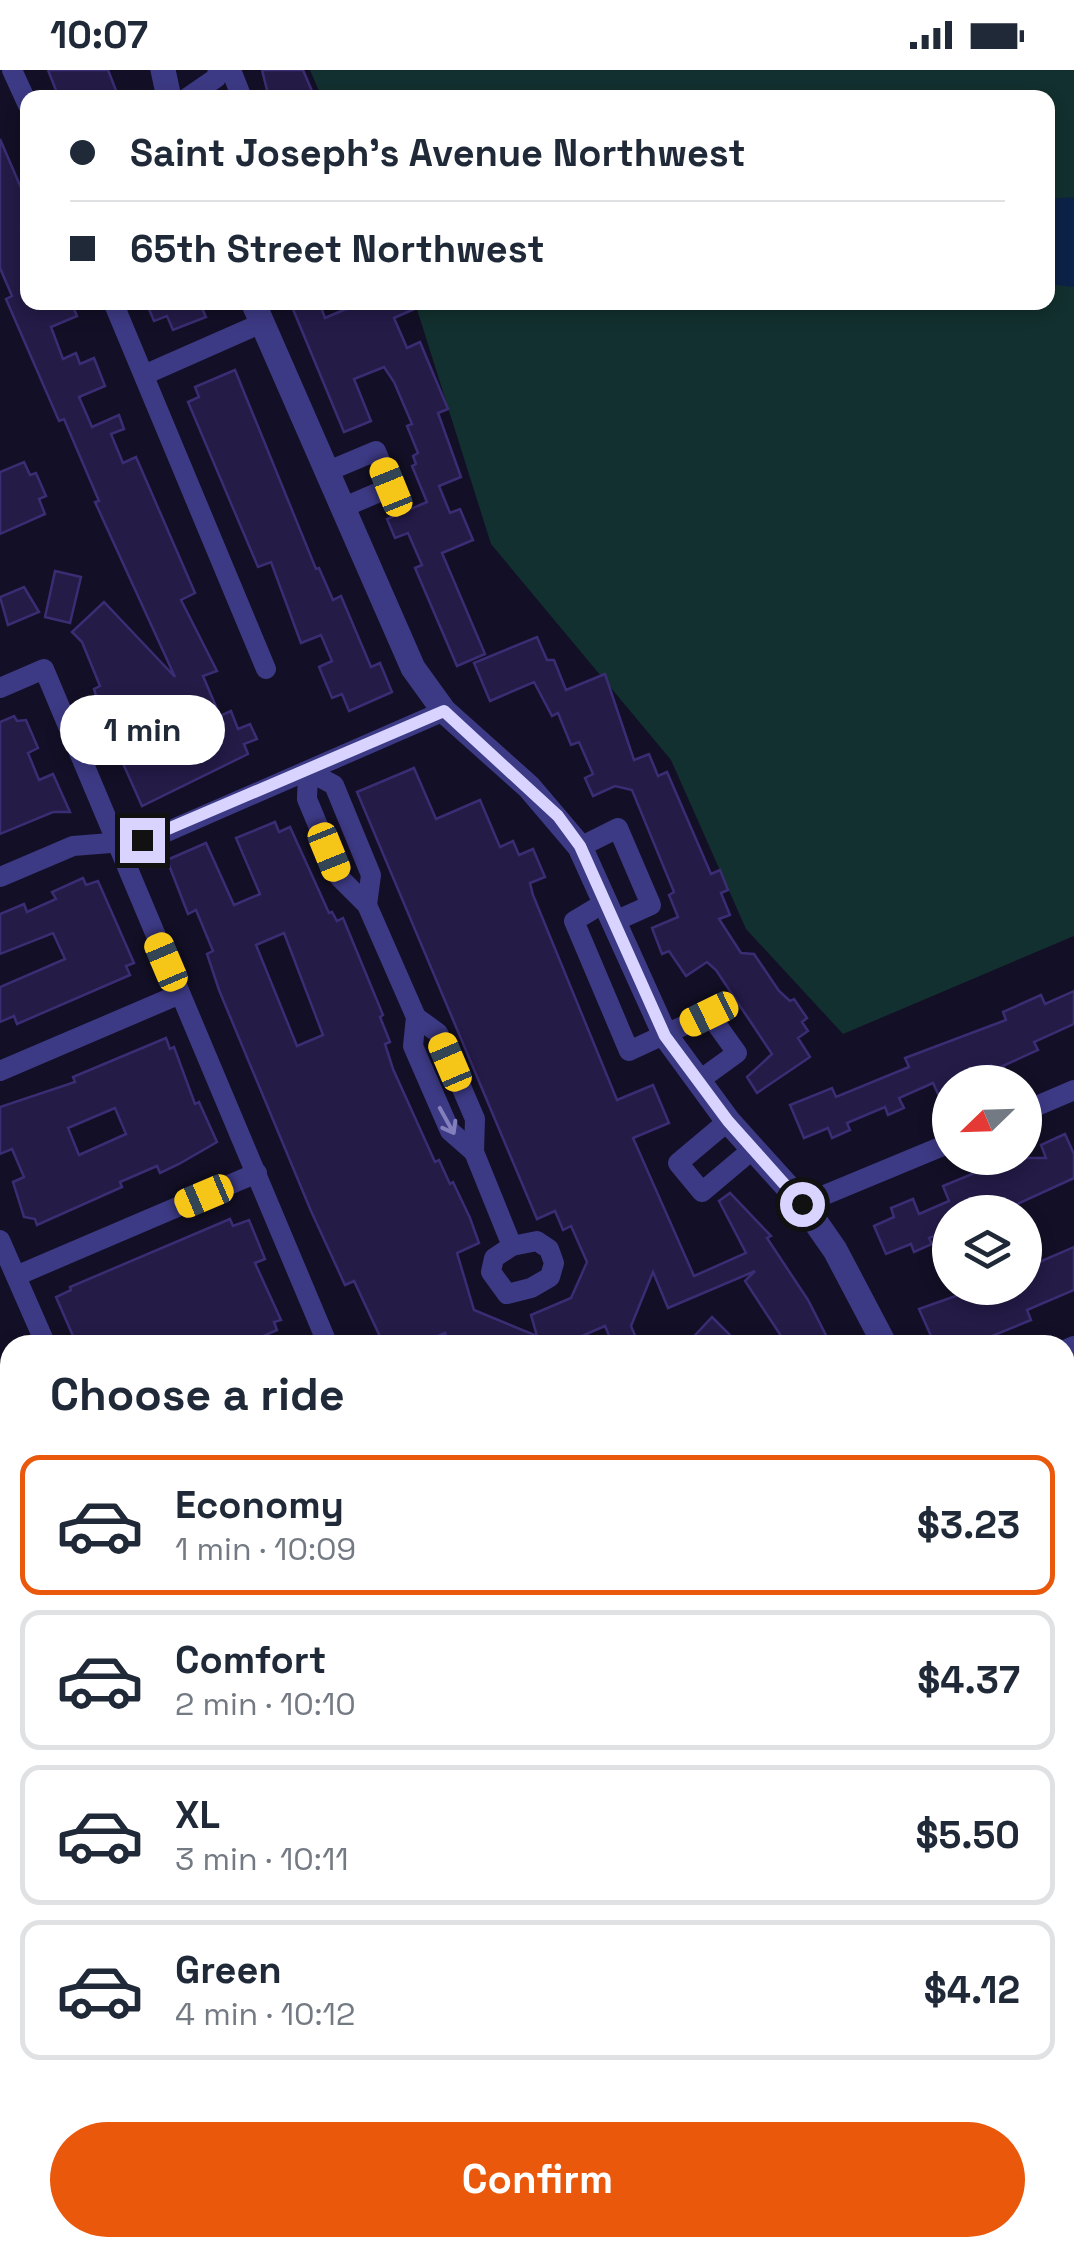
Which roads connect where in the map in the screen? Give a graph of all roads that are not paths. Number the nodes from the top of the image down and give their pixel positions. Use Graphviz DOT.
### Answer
graph roads {
  1 [pos="218,70"];
  2 [pos="199,90"];
  3 [pos="116,310"];
  4 [pos="258,313"];
  5 [pos="144,375"];
  6 [pos="326,472"];
  7 [pos="342,508"];
  8 [pos="266,669"];
  9 [pos="0,688"];
  10 [pos="444,711"];
  11 [pos="308,771"];
  12 [pos="115,841"];
  13 [pos="580,846"];
  14 [pos="0,877"];
  15 [pos="367,905"];
  16 [pos="609,912"];
  17 [pos="180,994"];
  18 [pos="665,1036"];
  19 [pos="0,1071"];
  20 [pos="697,1082"];
  21 [pos="1074,1090"];
  22 [pos="1042,1104"];
  23 [pos="728,1121"];
  24 [pos="753,1149"];
  25 [pos="932,1150"];
  26 [pos="257,1173"];
  27 [pos="802,1204"];
  28 [pos="0,1240"];
  29 [pos="512,1246"];
  30 [pos="16,1276"];
  31 [pos="42,1335"];
  32 [pos="324,1335"];
  33 [pos="880,1335"];
  1 -- 2 [label="street"];
  3 -- 5 [label="street"];
  4 -- 5 [label="street"];
  4 -- 6 [label="street"];
  5 -- 8 [label="street"];
  6 -- 7 [label="street"];
  6 -- 7 [label="street"];
  7 -- 10 [label="street"];
  9 -- 12 [label="street"];
  10 -- 11 [label="street"];
  10 -- 13 [label="street"];
  11 -- 12 [label="street"];
  11 -- 15 [label="street"];
  11 -- 15 [label="street"];
  12 -- 14 [label="street"];
  12 -- 17 [label="street"];
  13 -- 16 [label="street"];
  13 -- 16 [label="street"];
  15 -- 29 [label="street"];
  16 -- 18 [label="street"];
  16 -- 18 [label="street"];
  17 -- 19 [label="street"];
  17 -- 26 [label="street"];
  18 -- 20 [label="street"];
  18 -- 20 [label="street"];
  20 -- 23 [label="street"];
  21 -- 22 [label="street"];
  23 -- 24 [label="street"];
  23 -- 24 [label="street"];
  24 -- 27 [label="street"];
  25 -- 27 [label="street"];
  26 -- 30 [label="street"];
  26 -- 32 [label="street"];
  27 -- 33 [label="street"];
  28 -- 30 [label="street"];
  30 -- 31 [label="street"];
}
